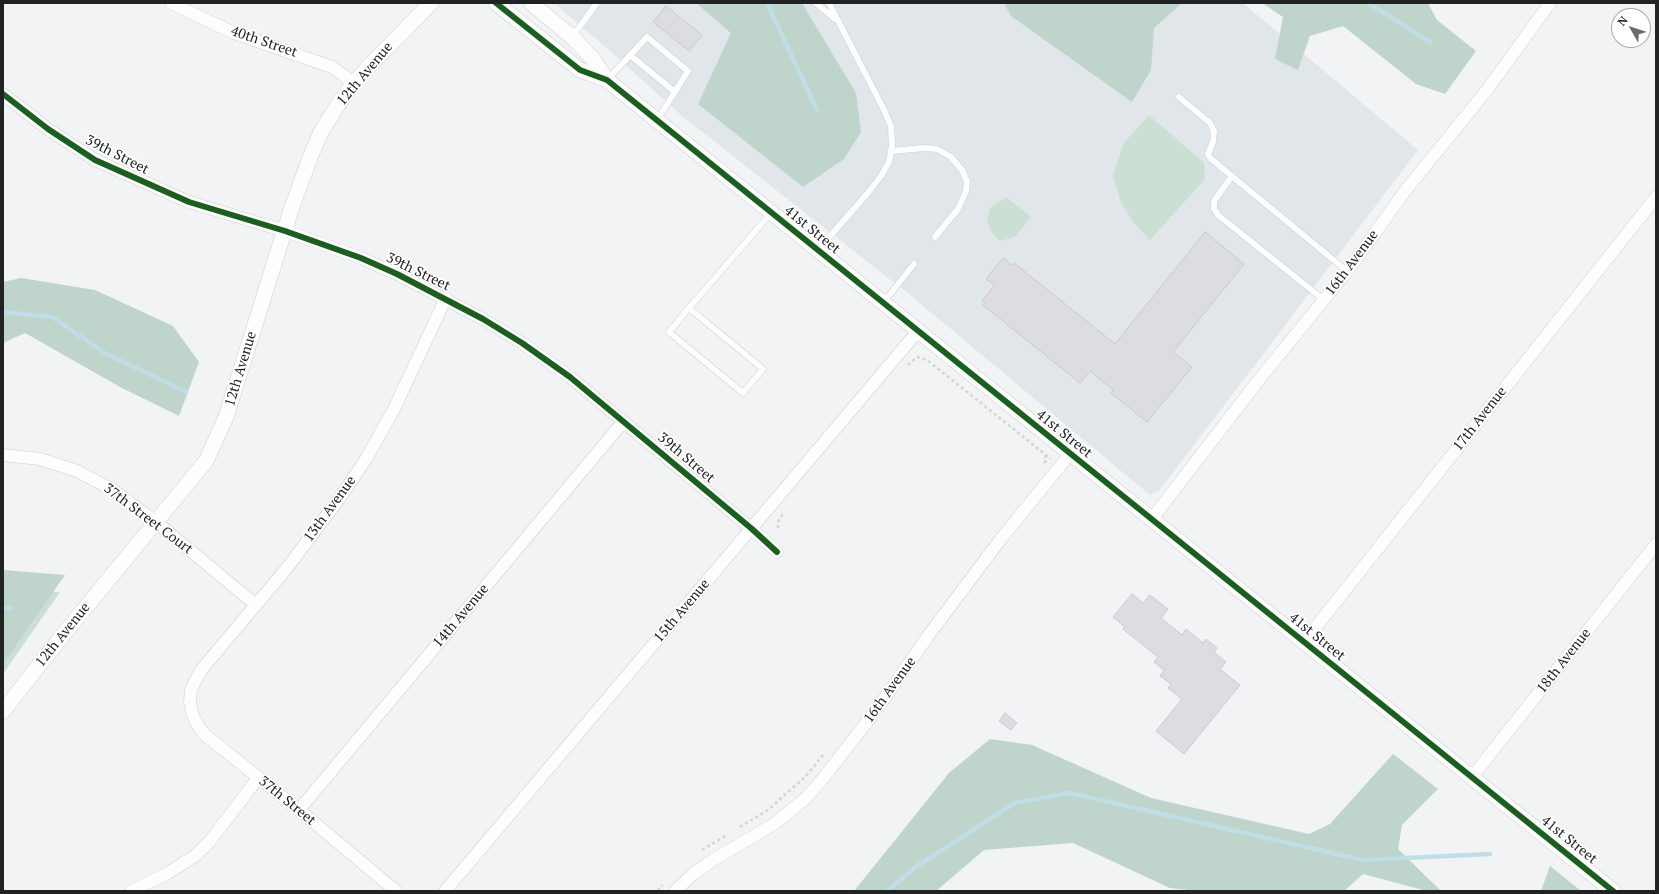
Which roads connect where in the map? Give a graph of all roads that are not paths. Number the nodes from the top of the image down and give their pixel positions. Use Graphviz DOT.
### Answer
graph roads {
  1 [pos="171,3"];
  2 [pos="431,3"];
  3 [pos="496,3"];
  4 [pos="531,3"];
  5 [pos="597,3"];
  6 [pos="816,3"];
  7 [pos="830,3"];
  8 [pos="1550,3"];
  9 [pos="838,22"];
  10 [pos="572,37"];
  11 [pos="630,55"];
  12 [pos="607,80"];
  13 [pos="354,83"];
  14 [pos="675,92"];
  15 [pos="3,94"];
  16 [pos="1179,97"];
  17 [pos="657,120"];
  18 [pos="891,151"];
  19 [pos="1232,176"];
  20 [pos="1656,197"];
  21 [pos="771,212"];
  22 [pos="285,231"];
  23 [pos="935,237"];
  24 [pos="818,250"];
  25 [pos="914,264"];
  26 [pos="1347,271"];
  27 [pos="446,298"];
  28 [pos="1324,300"];
  29 [pos="883,303"];
  30 [pos="689,308"];
  31 [pos="918,331"];
  32 [pos="624,422"];
  33 [pos="1070,454"];
  34 [pos="3,455"];
  35 [pos="1151,520"];
  36 [pos="156,523"];
  37 [pos="752,529"];
  38 [pos="1656,544"];
  39 [pos="777,552"];
  40 [pos="256,605"];
  41 [pos="1304,642"];
  42 [pos="190,702"];
  43 [pos="3,711"];
  44 [pos="1472,777"];
  45 [pos="258,778"];
  46 [pos="299,810"];
  47 [pos="131,891"];
  48 [pos="396,891"];
  49 [pos="445,891"];
  50 [pos="675,891"];
  51 [pos="1613,891"];
  1 -- 13 [label="street, 40th Street"];
  2 -- 13 [label="street, 12th Avenue"];
  3 -- 12 [label="street, 41st Street"];
  4 -- 10 [label="street, 41st Street"];
  5 -- 10 [label="lane"];
  6 -- 9 [label="lane"];
  7 -- 9 [label="lane"];
  8 -- 26 [label="street, 16th Avenue"];
  9 -- 18 [label="lane"];
  10 -- 12 [label="street, 41st Street"];
  11 -- 12 [label="lane"];
  11 -- 14 [label="lane"];
  11 -- 14 [label="lane"];
  12 -- 17 [label="street, 41st Street"];
  13 -- 22 [label="street, 12th Avenue"];
  14 -- 17 [label="lane"];
  15 -- 22 [label="street, 39th Street"];
  16 -- 19 [label="lane"];
  17 -- 21 [label="street, 41st Street"];
  18 -- 23 [label="lane"];
  18 -- 24 [label="lane"];
  19 -- 26 [label="lane"];
  19 -- 28 [label="lane"];
  20 -- 41 [label="street, 17th Avenue"];
  21 -- 24 [label="street, 41st Street"];
  21 -- 30 [label="lane"];
  22 -- 27 [label="street, 39th Street"];
  22 -- 36 [label="street, 12th Avenue"];
  24 -- 29 [label="street, 41st Street"];
  25 -- 29 [label="lane"];
  26 -- 28 [label="street, 16th Avenue"];
  27 -- 32 [label="street, 39th Street"];
  27 -- 40 [label="street, 13th Avenue"];
  28 -- 35 [label="street, 16th Avenue"];
  29 -- 31 [label="street, 41st Street"];
  30 -- 30 [label="lane"];
  31 -- 33 [label="street, 41st Street"];
  31 -- 37 [label="street, 15th Avenue"];
  32 -- 37 [label="street, 39th Street"];
  32 -- 46 [label="street, 14th Avenue"];
  33 -- 35 [label="street, 41st Street"];
  33 -- 50 [label="street, 16th Avenue"];
  34 -- 36 [label="street, 37th Street Court"];
  35 -- 41 [label="street, 41st Street"];
  36 -- 40 [label="street, 37th Street Court"];
  36 -- 43 [label="street, 12th Avenue"];
  37 -- 39 [label="street, 39th Street"];
  37 -- 49 [label="street, 15th Avenue"];
  38 -- 44 [label="street, 18th Avenue"];
  40 -- 42 [label="street, 13th Avenue"];
  41 -- 44 [label="street, 41st Street"];
  42 -- 45 [label="street, 37th Street"];
  44 -- 51 [label="street, 41st Street"];
  45 -- 46 [label="street, 37th Street"];
  45 -- 47 [label="street"];
  46 -- 48 [label="street, 37th Street"];
}
